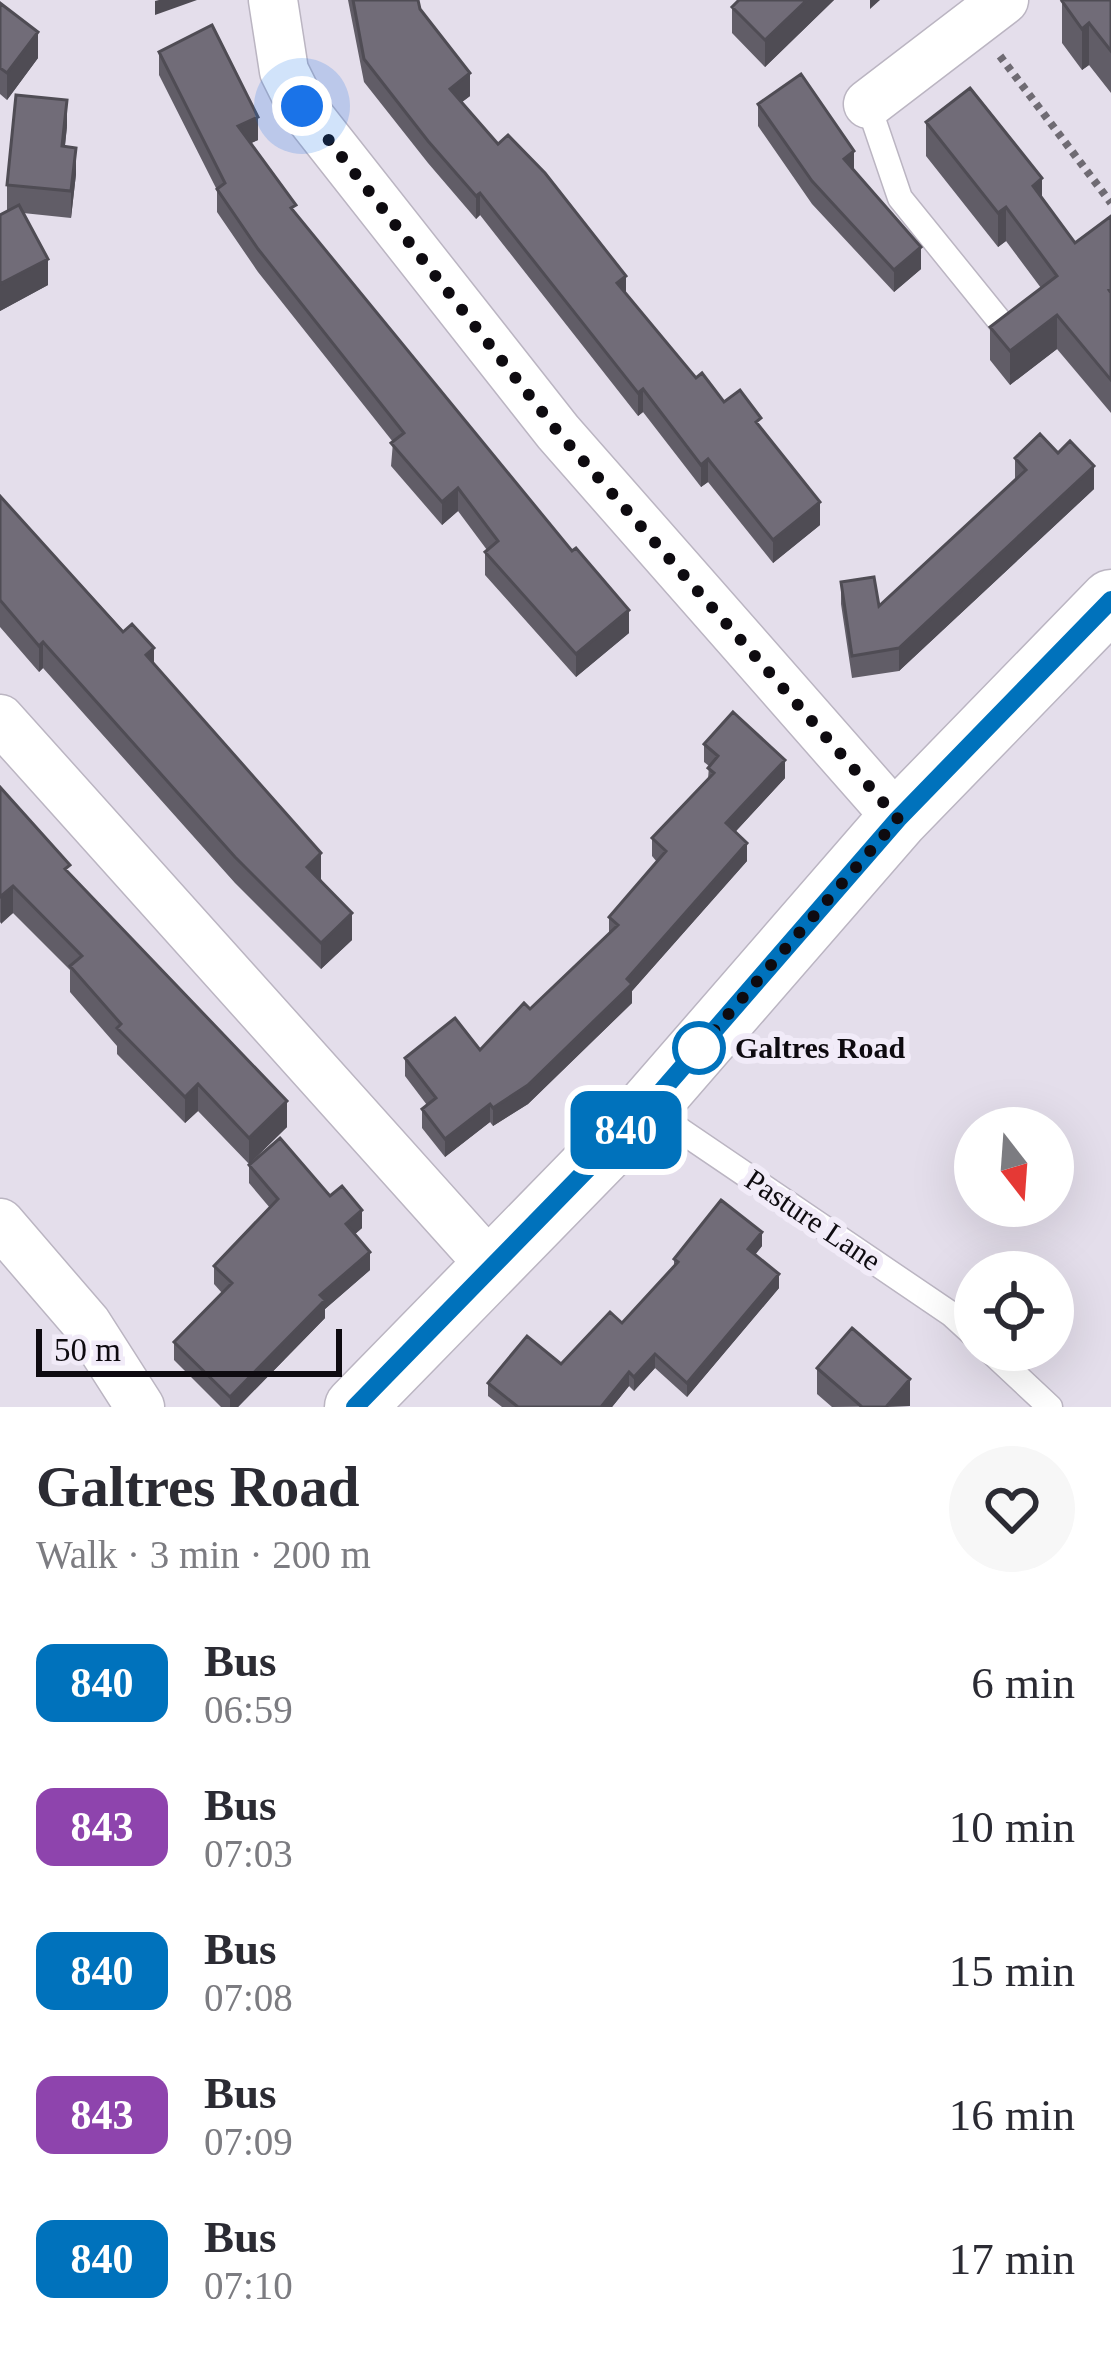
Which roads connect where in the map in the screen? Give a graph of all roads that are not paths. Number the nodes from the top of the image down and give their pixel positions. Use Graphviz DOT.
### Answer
graph roads {
  1 [pos="274,0"];
  2 [pos="989,11"];
  3 [pos="868,104"];
  4 [pos="1001,324"];
  5 [pos="1111,600"];
  6 [pos="0,719"];
  7 [pos="898,819"];
  8 [pos="647,1108"];
  9 [pos="0,1223"];
  10 [pos="492,1267"];
  11 [pos="954,1317"];
  12 [pos="1011,1371"];
  13 [pos="140,1407"];
  14 [pos="356,1407"];
  15 [pos="1050,1407"];
  1 -- 7 [label="street"];
  2 -- 3 [label="street"];
  3 -- 4 [label="lane"];
  5 -- 7 [label="street"];
  6 -- 10 [label="street"];
  7 -- 8 [label="street"];
  8 -- 10 [label="street"];
  8 -- 11 [label="lane, Pasture Lane"];
  9 -- 13 [label="street"];
  10 -- 14 [label="street"];
  12 -- 15 [label="lane"];
}
